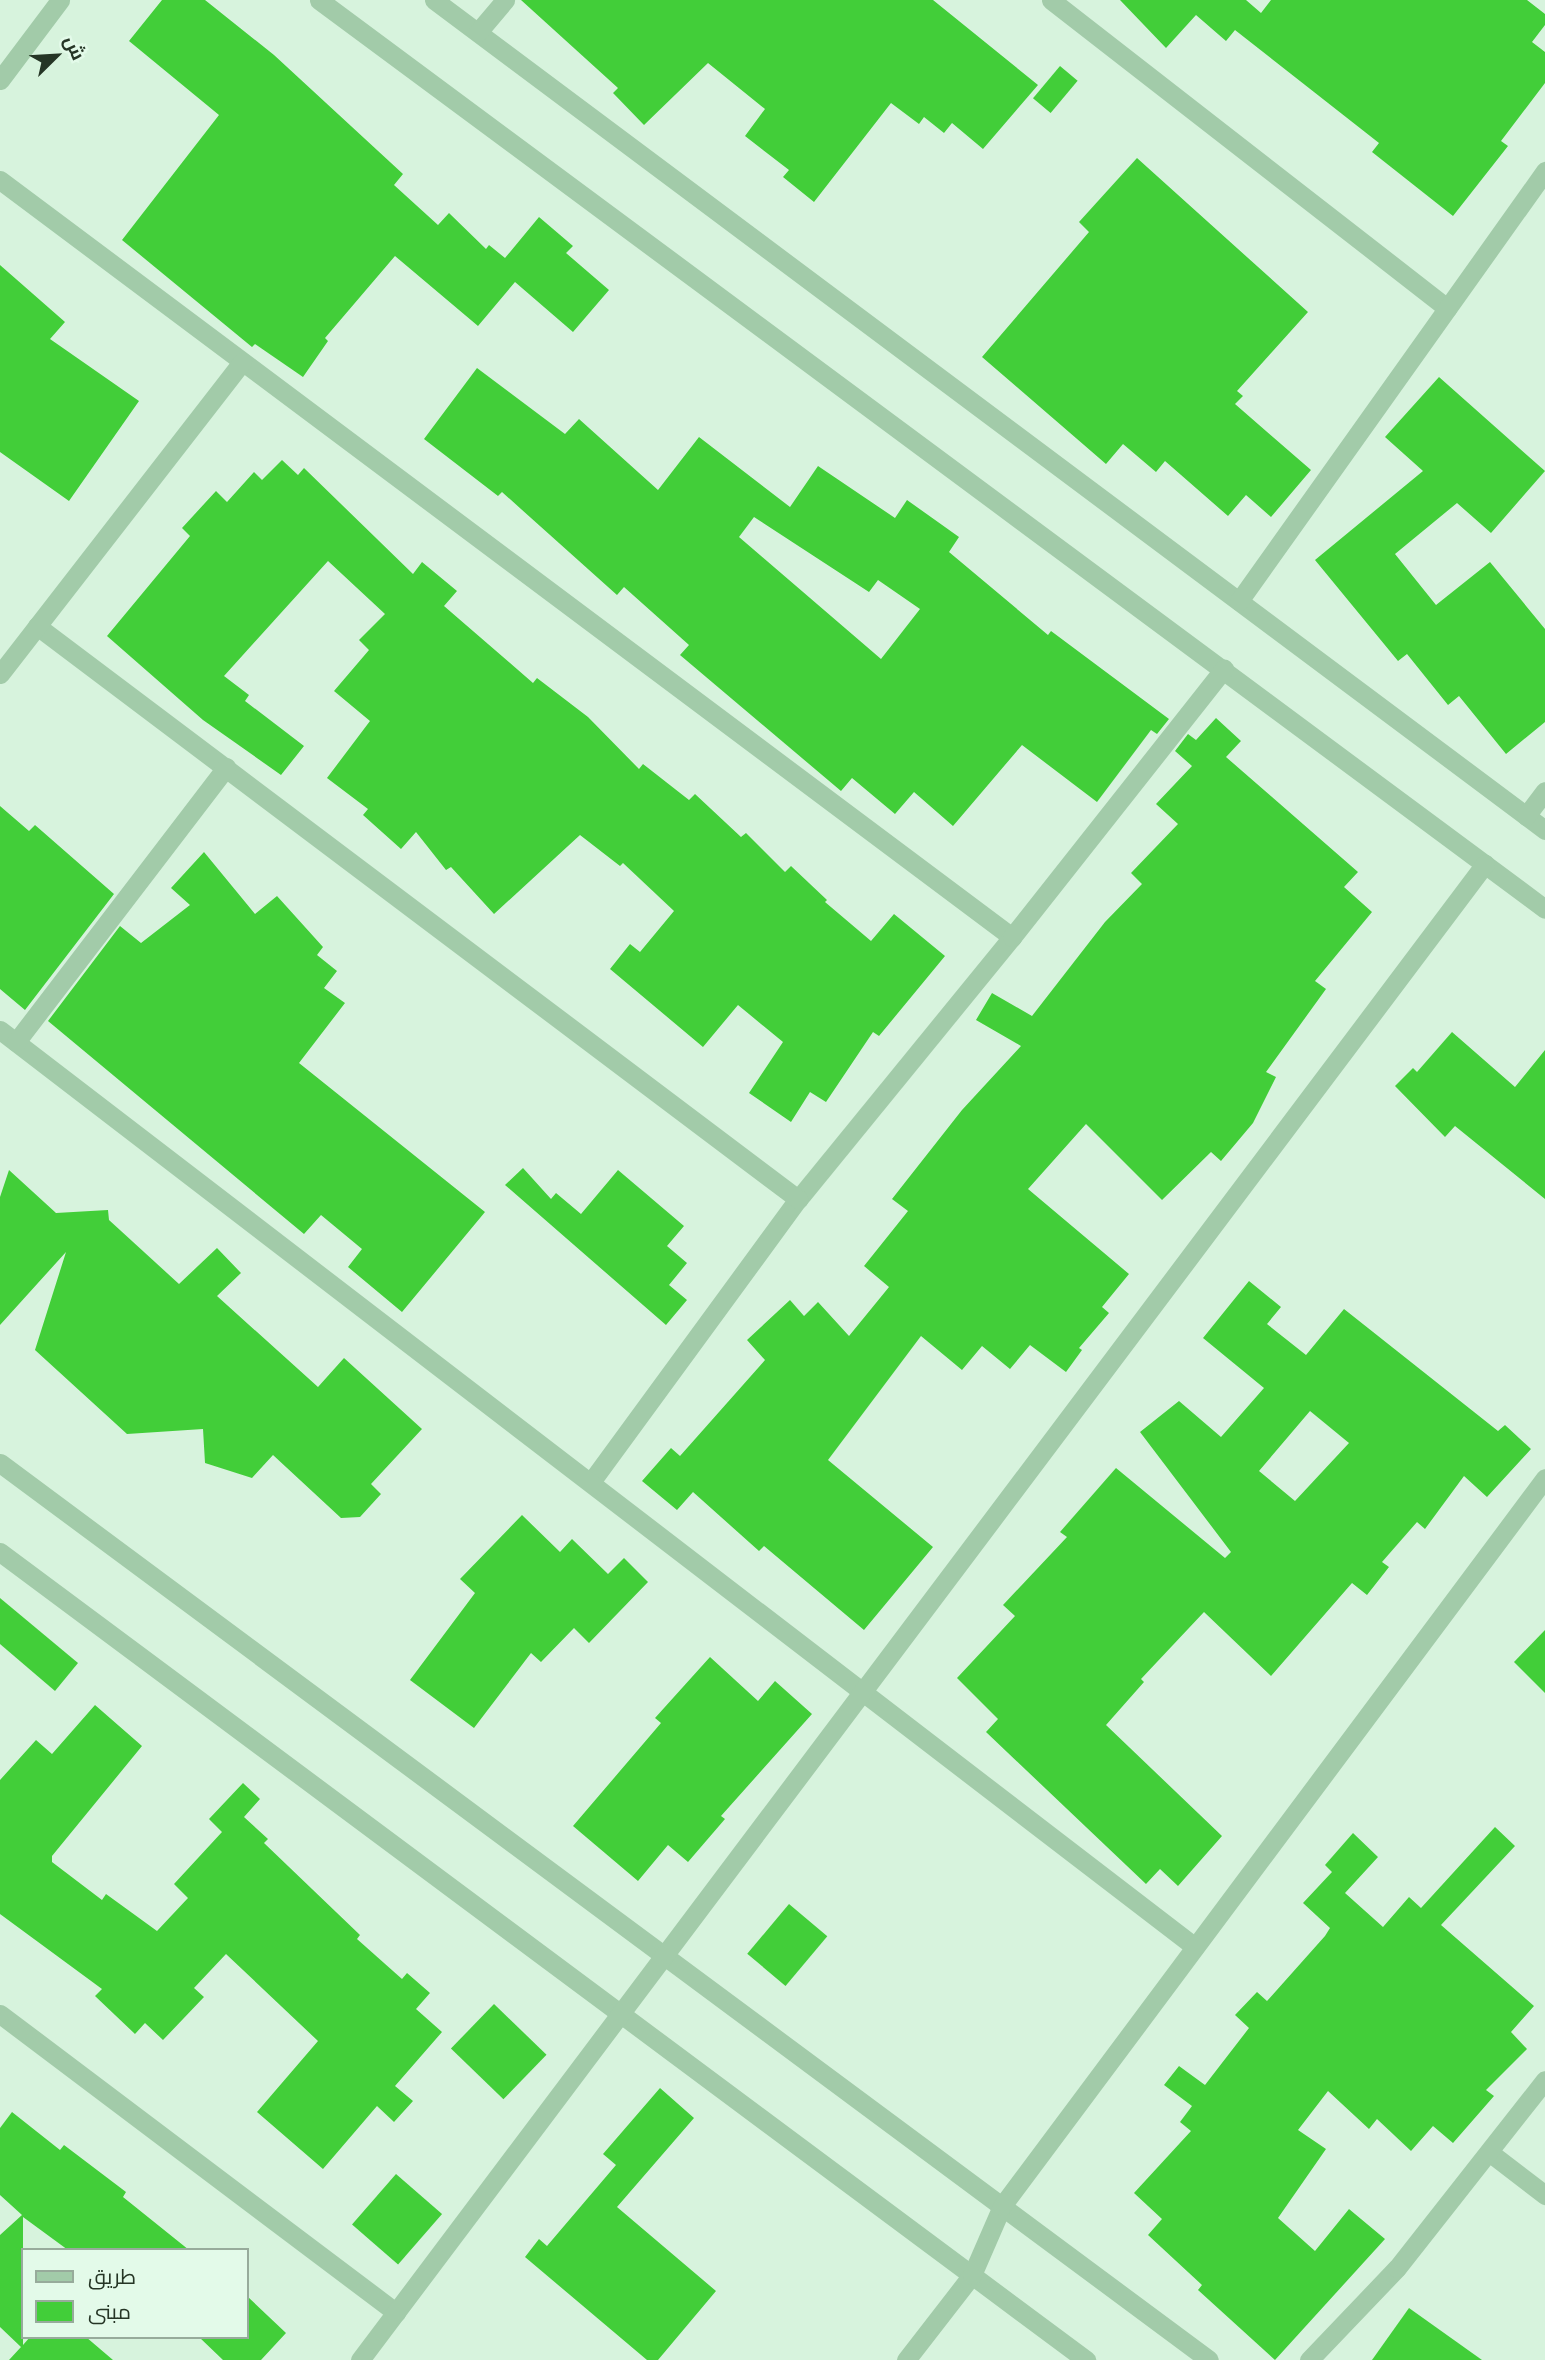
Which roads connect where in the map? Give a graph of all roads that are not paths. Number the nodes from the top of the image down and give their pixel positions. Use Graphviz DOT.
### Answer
graph roads {
  1 [pos="60,0"];
  2 [pos="319,0"];
  3 [pos="434,0"];
  4 [pos="505,0"];
  5 [pos="1051,0"];
  6 [pos="478,32"];
  7 [pos="0,80"];
  8 [pos="1545,171"];
  9 [pos="0,180"];
  10 [pos="1447,308"];
  11 [pos="242,362"];
  12 [pos="1239,601"];
  13 [pos="37,626"];
  14 [pos="1224,669"];
  15 [pos="0,674"];
  16 [pos="226,767"];
  17 [pos="1545,791"];
  18 [pos="1526,816"];
  19 [pos="1545,830"];
  20 [pos="1485,864"];
  21 [pos="1545,909"];
  22 [pos="1012,937"];
  23 [pos="0,1030"];
  24 [pos="16,1042"];
  25 [pos="798,1199"];
  26 [pos="0,1462"];
  27 [pos="1545,1478"];
  28 [pos="592,1480"];
  29 [pos="0,1552"];
  30 [pos="865,1691"];
  31 [pos="1195,1947"];
  32 [pos="666,1957"];
  33 [pos="0,2014"];
  34 [pos="622,2015"];
  35 [pos="1545,2080"];
  36 [pos="1489,2152"];
  37 [pos="1545,2195"];
  38 [pos="1002,2206"];
  39 [pos="972,2275"];
  40 [pos="396,2312"];
  41 [pos="360,2360"];
  42 [pos="906,2360"];
  43 [pos="1086,2360"];
  44 [pos="1209,2360"];
  45 [pos="1309,2360"];
  1 -- 7 [label="street"];
  2 -- 14 [label="street"];
  3 -- 6 [label="street"];
  4 -- 6 [label="street"];
  5 -- 10 [label="street"];
  6 -- 12 [label="street"];
  8 -- 10 [label="street"];
  9 -- 11 [label="street"];
  10 -- 12 [label="street"];
  11 -- 13 [label="street"];
  11 -- 22 [label="street"];
  12 -- 18 [label="street"];
  13 -- 15 [label="street"];
  13 -- 16 [label="street"];
  14 -- 20 [label="street"];
  14 -- 22 [label="street"];
  16 -- 24 [label="street"];
  16 -- 25 [label="street"];
  17 -- 18 [label="street"];
  18 -- 19 [label="street"];
  20 -- 21 [label="street"];
  20 -- 30 [label="street"];
  22 -- 25 [label="street"];
  23 -- 24 [label="street"];
  24 -- 28 [label="street"];
  25 -- 28 [label="street"];
  26 -- 32 [label="street"];
  27 -- 31 [label="street"];
  28 -- 30 [label="street"];
  29 -- 34 [label="street"];
  30 -- 31 [label="street"];
  30 -- 32 [label="street"];
  31 -- 38 [label="street"];
  32 -- 34 [label="street"];
  32 -- 38 [label="street"];
  33 -- 40 [label="street"];
  34 -- 39 [label="street"];
  34 -- 40 [label="street"];
  35 -- 36 [label="street"];
  36 -- 37 [label="street"];
  36 -- 45 [label="street"];
  38 -- 39 [label="street"];
  38 -- 44 [label="street"];
  39 -- 42 [label="street"];
  39 -- 43 [label="street"];
  40 -- 41 [label="street"];
}
